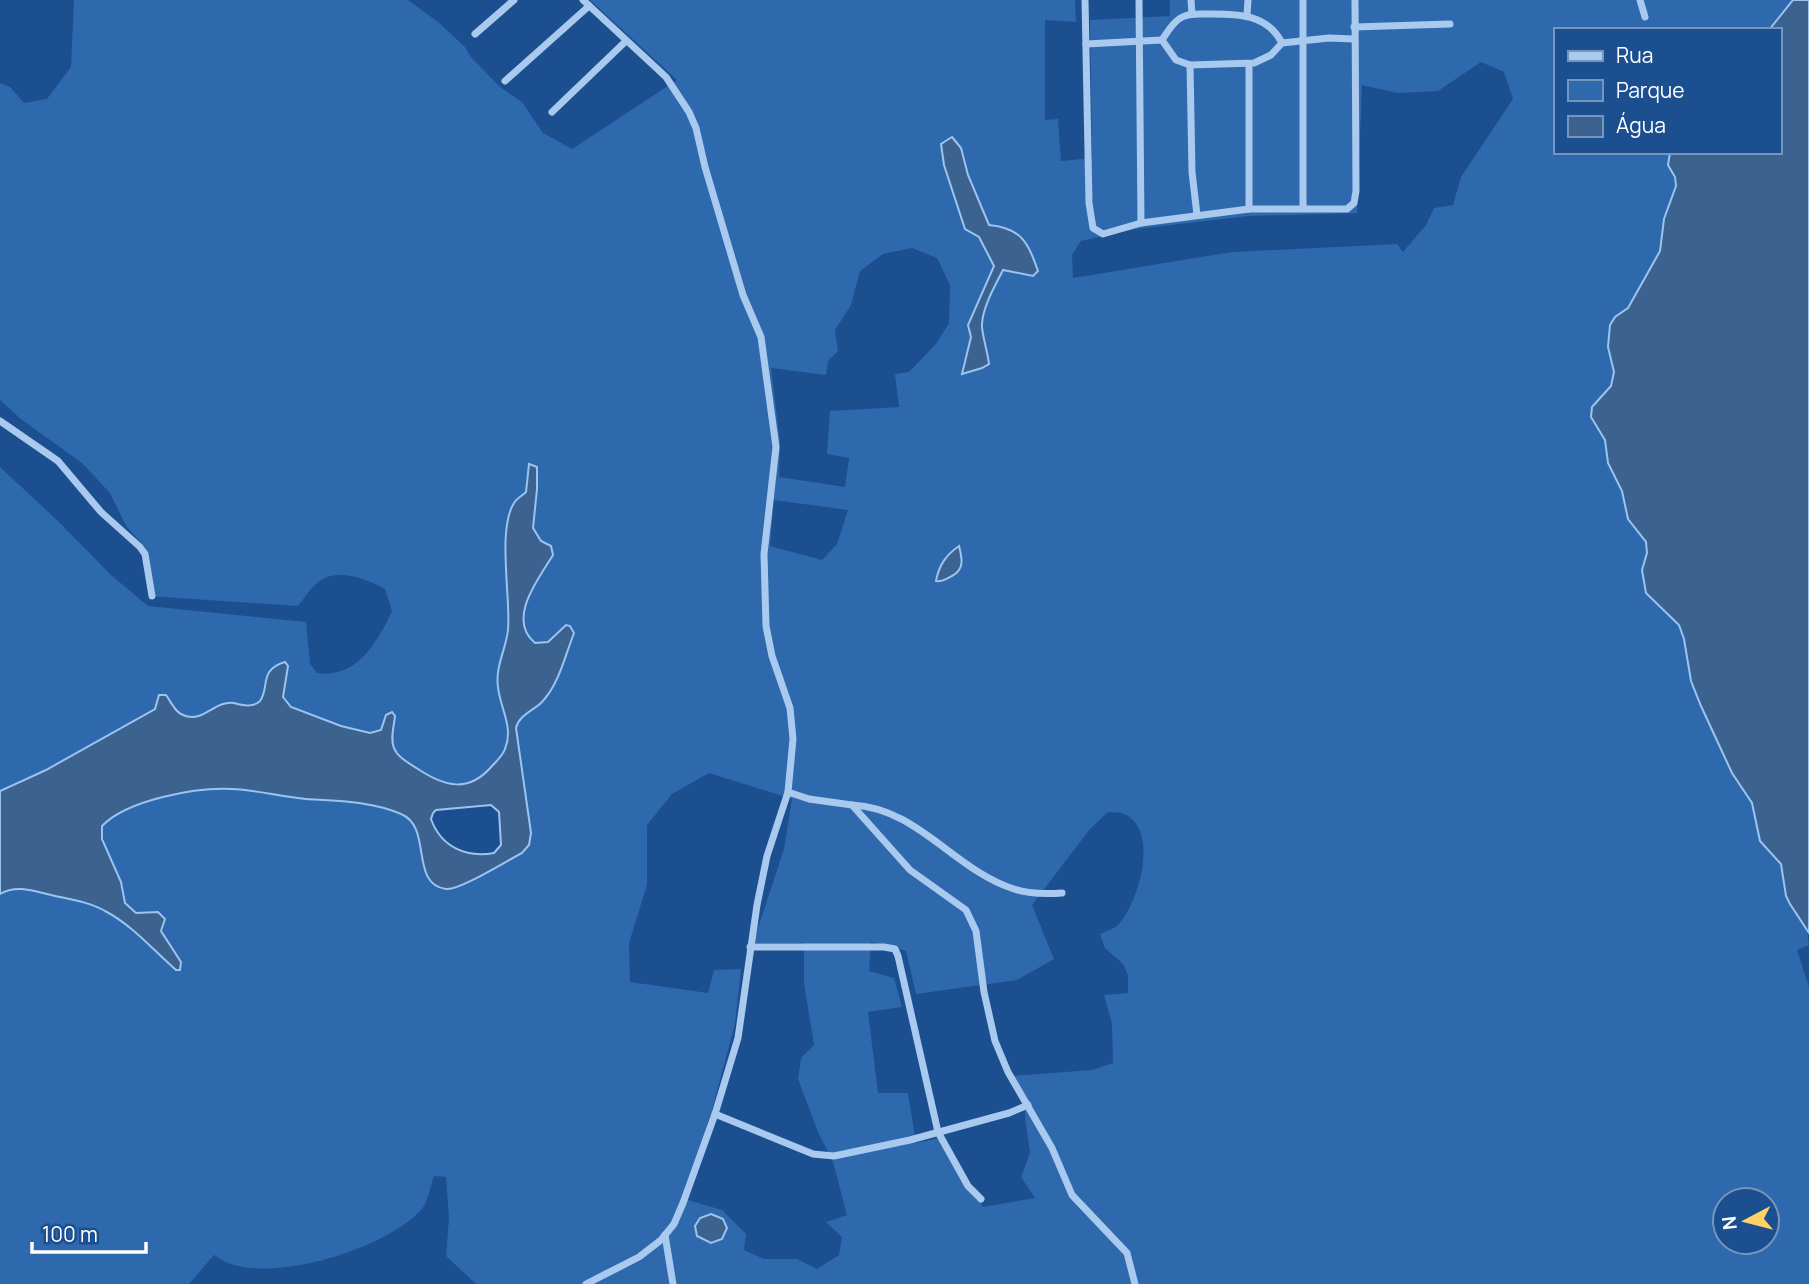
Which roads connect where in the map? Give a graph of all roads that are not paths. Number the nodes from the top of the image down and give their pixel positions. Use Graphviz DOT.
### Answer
graph roads {
  1 [pos="514,0"];
  2 [pos="1085,0"];
  3 [pos="1139,0"];
  4 [pos="1191,0"];
  5 [pos="1248,0"];
  6 [pos="1303,0"];
  7 [pos="1355,0"];
  8 [pos="1640,0"];
  9 [pos="586,3"];
  10 [pos="1192,14"];
  11 [pos="1247,15"];
  12 [pos="1645,17"];
  13 [pos="1450,24"];
  14 [pos="1354,27"];
  15 [pos="475,34"];
  16 [pos="1354,39"];
  17 [pos="1162,40"];
  18 [pos="626,41"];
  19 [pos="1140,41"];
  20 [pos="1303,42"];
  21 [pos="1282,43"];
  22 [pos="1087,44"];
  23 [pos="1249,64"];
  24 [pos="1190,65"];
  25 [pos="505,81"];
  26 [pos="552,112"];
  27 [pos="1303,208"];
  28 [pos="1249,209"];
  29 [pos="1197,215"];
  30 [pos="1140,223"];
  31 [pos="0,421"];
  32 [pos="152,596"];
  33 [pos="788,792"];
  34 [pos="852,805"];
  35 [pos="1062,893"];
  36 [pos="750,947"];
  37 [pos="1028,1105"];
  38 [pos="715,1114"];
  39 [pos="938,1132"];
  40 [pos="981,1199"];
  41 [pos="665,1236"];
  42 [pos="586,1284"];
  43 [pos="673,1284"];
  44 [pos="1135,1284"];
  1 -- 15 [label="street"];
  2 -- 22 [label="street"];
  3 -- 19 [label="street"];
  4 -- 10 [label="street"];
  5 -- 11 [label="street"];
  6 -- 20 [label="street"];
  7 -- 14 [label="street"];
  8 -- 12 [label="street"];
  9 -- 18 [label="street"];
  9 -- 25 [label="street"];
  10 -- 11 [label="street"];
  10 -- 17 [label="street"];
  11 -- 21 [label="street"];
  13 -- 14 [label="street"];
  14 -- 16 [label="street"];
  16 -- 20 [label="street"];
  16 -- 27 [label="street"];
  17 -- 19 [label="street"];
  17 -- 24 [label="street"];
  18 -- 26 [label="street"];
  18 -- 33 [label="street"];
  19 -- 22 [label="street"];
  19 -- 30 [label="street"];
  20 -- 21 [label="street"];
  20 -- 27 [label="street"];
  21 -- 23 [label="street"];
  22 -- 30 [label="street"];
  23 -- 24 [label="street"];
  23 -- 28 [label="street"];
  24 -- 29 [label="street"];
  27 -- 28 [label="street"];
  28 -- 29 [label="street"];
  29 -- 30 [label="street"];
  31 -- 32 [label="street"];
  33 -- 34 [label="street"];
  33 -- 36 [label="street"];
  34 -- 35 [label="street"];
  34 -- 37 [label="street"];
  36 -- 38 [label="street"];
  36 -- 39 [label="street"];
  37 -- 39 [label="street"];
  37 -- 44 [label="street"];
  38 -- 39 [label="street"];
  38 -- 41 [label="street"];
  39 -- 40 [label="street"];
  41 -- 42 [label="street"];
  41 -- 43 [label="street"];
}
